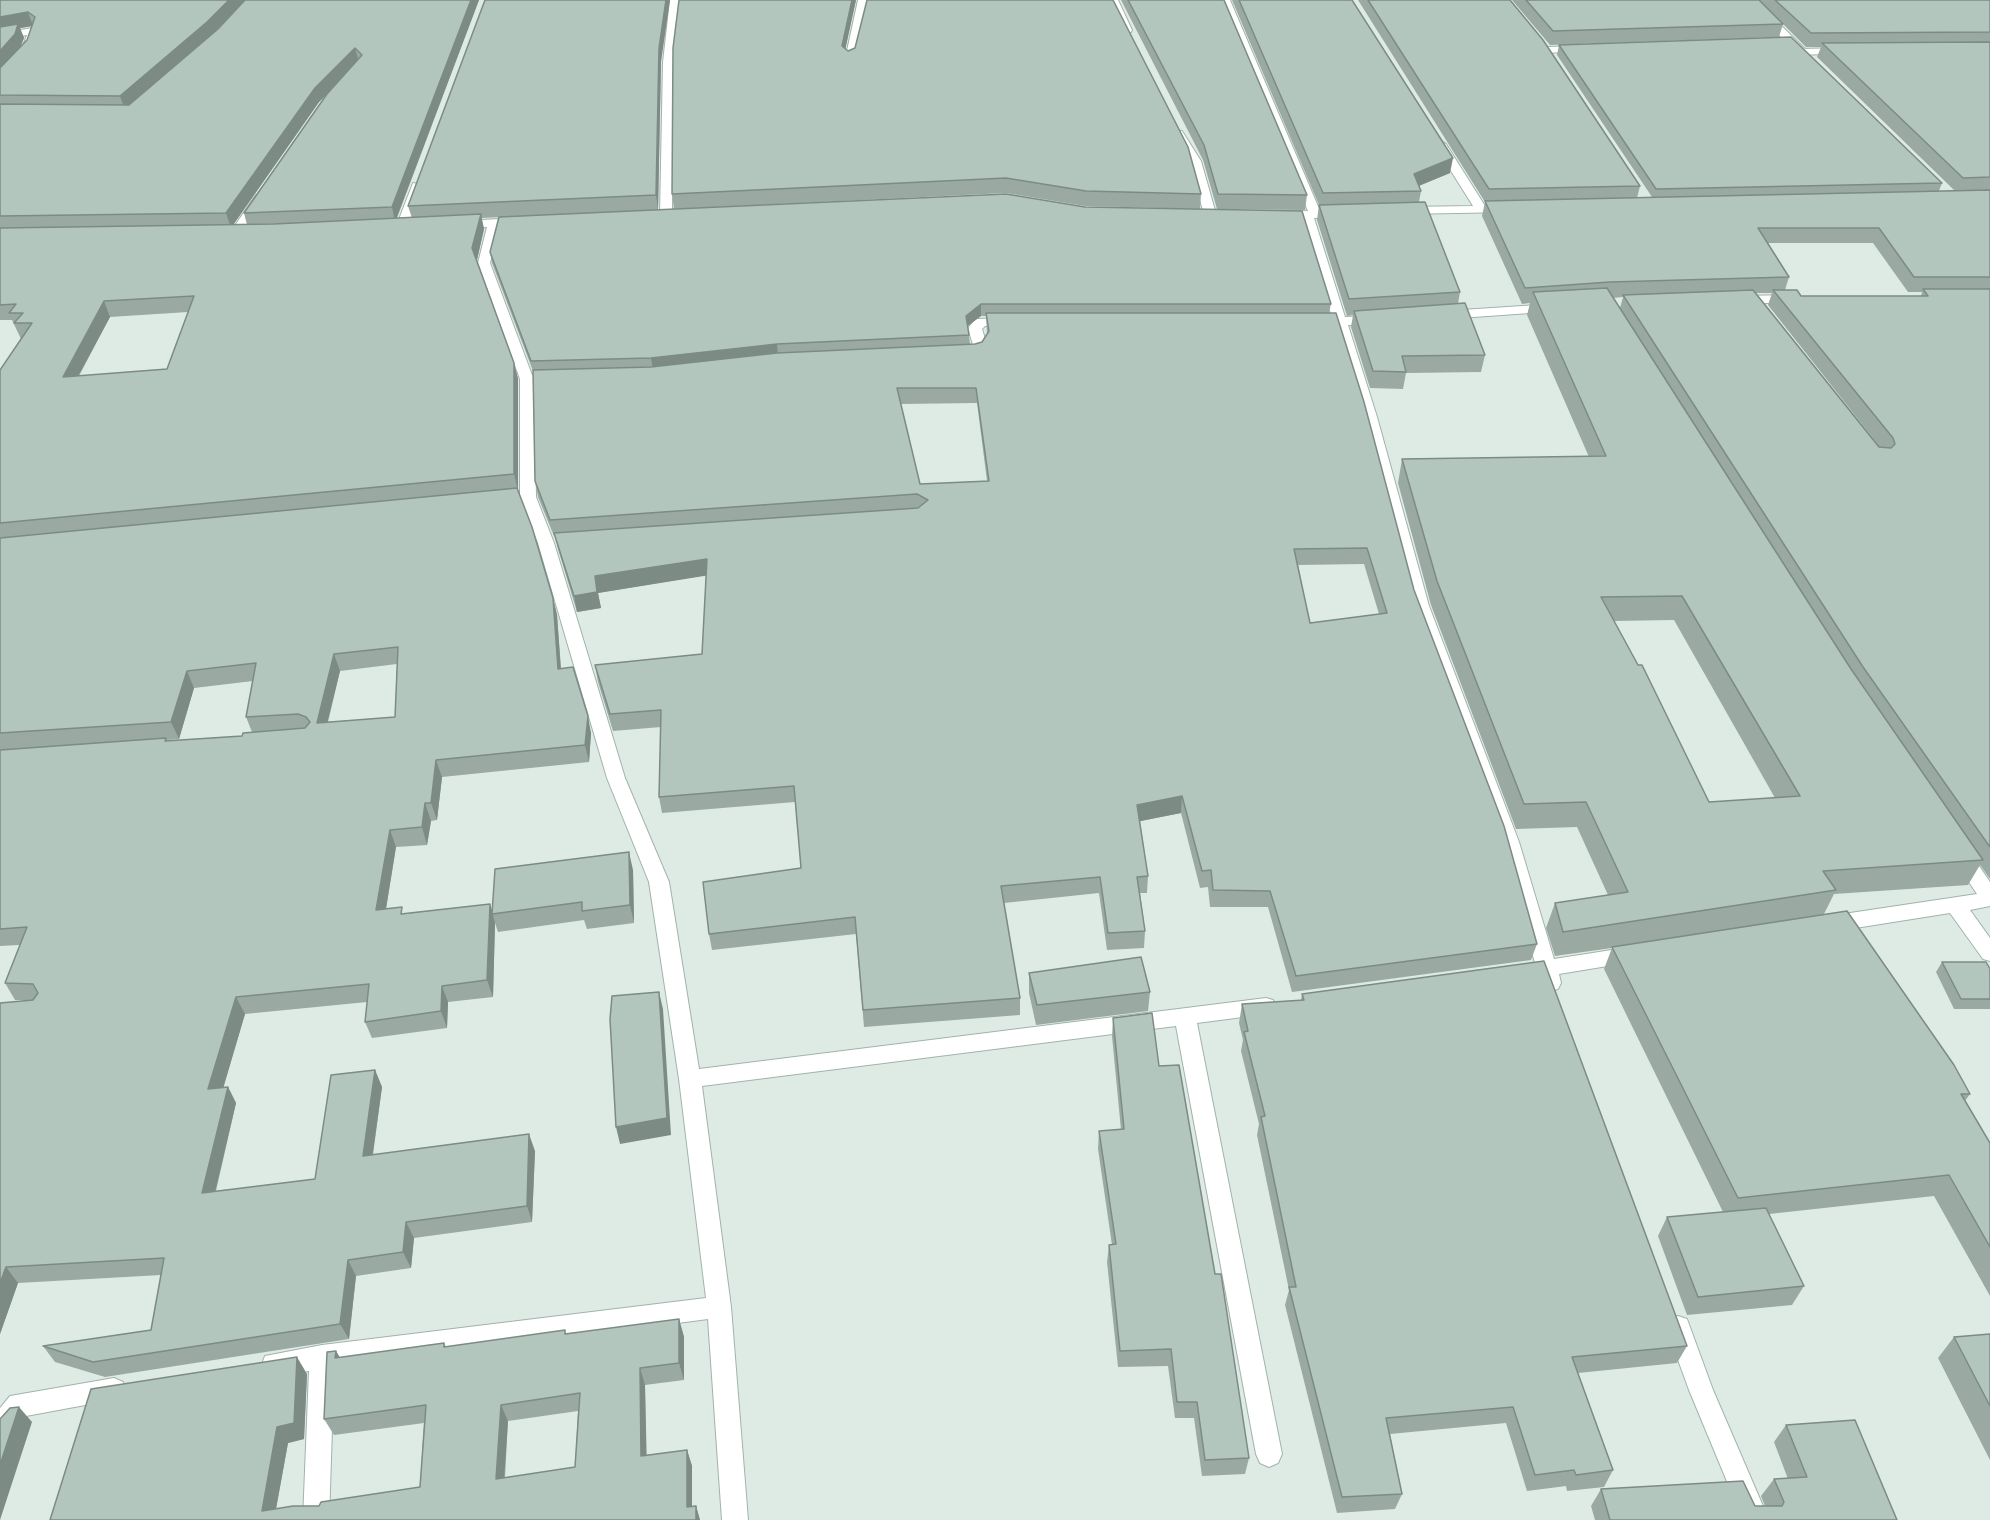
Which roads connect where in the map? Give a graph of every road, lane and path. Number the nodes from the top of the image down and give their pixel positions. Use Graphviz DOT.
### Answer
graph roads {
  1 [pos="675,0"];
  2 [pos="863,0"];
  3 [pos="1113,0"];
  4 [pos="1225,0"];
  5 [pos="1749,0"];
  6 [pos="0,36"];
  7 [pos="1134,43"];
  8 [pos="1593,49"];
  9 [pos="1546,51"];
  10 [pos="1858,51"];
  11 [pos="850,60"];
  12 [pos="0,81"];
  13 [pos="1173,121"];
  14 [pos="1434,136"];
  15 [pos="422,172"];
  16 [pos="267,188"];
  17 [pos="1517,208"];
  18 [pos="1481,209"];
  19 [pos="1398,212"];
  20 [pos="1351,213"];
  21 [pos="666,214"];
  22 [pos="1210,214"];
  23 [pos="1311,215"];
  24 [pos="1264,216"];
  25 [pos="528,222"];
  26 [pos="494,224"];
  27 [pos="448,226"];
  28 [pos="402,228"];
  29 [pos="257,233"];
  30 [pos="1753,299"];
  31 [pos="1812,299"];
  32 [pos="1719,300"];
  33 [pos="1571,306"];
  34 [pos="1432,316"];
  35 [pos="1397,318"];
  36 [pos="1767,318"];
  37 [pos="1026,322"];
  38 [pos="1304,322"];
  39 [pos="1339,322"];
  40 [pos="944,353"];
  41 [pos="573,378"];
  42 [pos="527,379"];
  43 [pos="1949,837"];
  44 [pos="1990,898"];
  45 [pos="1955,904"];
  46 [pos="1815,926"];
  47 [pos="1651,952"];
  48 [pos="1990,953"];
  49 [pos="1546,968"];
  50 [pos="1523,972"];
  51 [pos="1558,1002"];
  52 [pos="1290,1003"];
  53 [pos="1185,1017"];
  54 [pos="690,1079"];
  55 [pos="1668,1301"];
  56 [pos="719,1306"];
  57 [pos="322,1357"];
  58 [pos="252,1368"];
  59 [pos="136,1386"];
  60 [pos="0,1427"];
  61 [pos="1269,1454"];
  62 [pos="316,1520"];
  63 [pos="735,1520"];
  64 [pos="1756,1520"];
  1 -- 21 [label="street"];
  2 -- 11 [label="street"];
  3 -- 7 [label="street"];
  4 -- 23 [label="street"];
  5 -- 10 [label="street"];
  6 -- 12 [label="street"];
  8 -- 9 [label="street"];
  13 -- 22 [label="street"];
  14 -- 18 [label="street"];
  15 -- 28 [label="street"];
  16 -- 29 [label="street"];
  17 -- 18 [label="street"];
  18 -- 19 [label="street"];
  20 -- 23 [label="street"];
  23 -- 24 [label="street"];
  23 -- 39 [label="street"];
  25 -- 26 [label="street"];
  26 -- 27 [label="street"];
  26 -- 42 [label="street"];
  30 -- 31 [label="street"];
  30 -- 32 [label="street"];
  30 -- 36 [label="street"];
  33 -- 34 [label="street"];
  35 -- 39 [label="street"];
  37 -- 40 [label="street"];
  38 -- 39 [label="street"];
  39 -- 49 [label="street"];
  41 -- 42 [label="street"];
  42 -- 54 [label="street"];
  43 -- 44 [label="street"];
  44 -- 45 [label="street"];
  45 -- 46 [label="street"];
  45 -- 48 [label="street"];
  47 -- 49 [label="street"];
  49 -- 50 [label="street"];
  49 -- 51 [label="street"];
  52 -- 53 [label="street"];
  53 -- 54 [label="street"];
  53 -- 61 [label="street"];
  54 -- 56 [label="street"];
  55 -- 64 [label="street"];
  56 -- 57 [label="street"];
  56 -- 63 [label="street"];
  57 -- 58 [label="street"];
  57 -- 62 [label="street"];
  59 -- 60 [label="street"];
}
